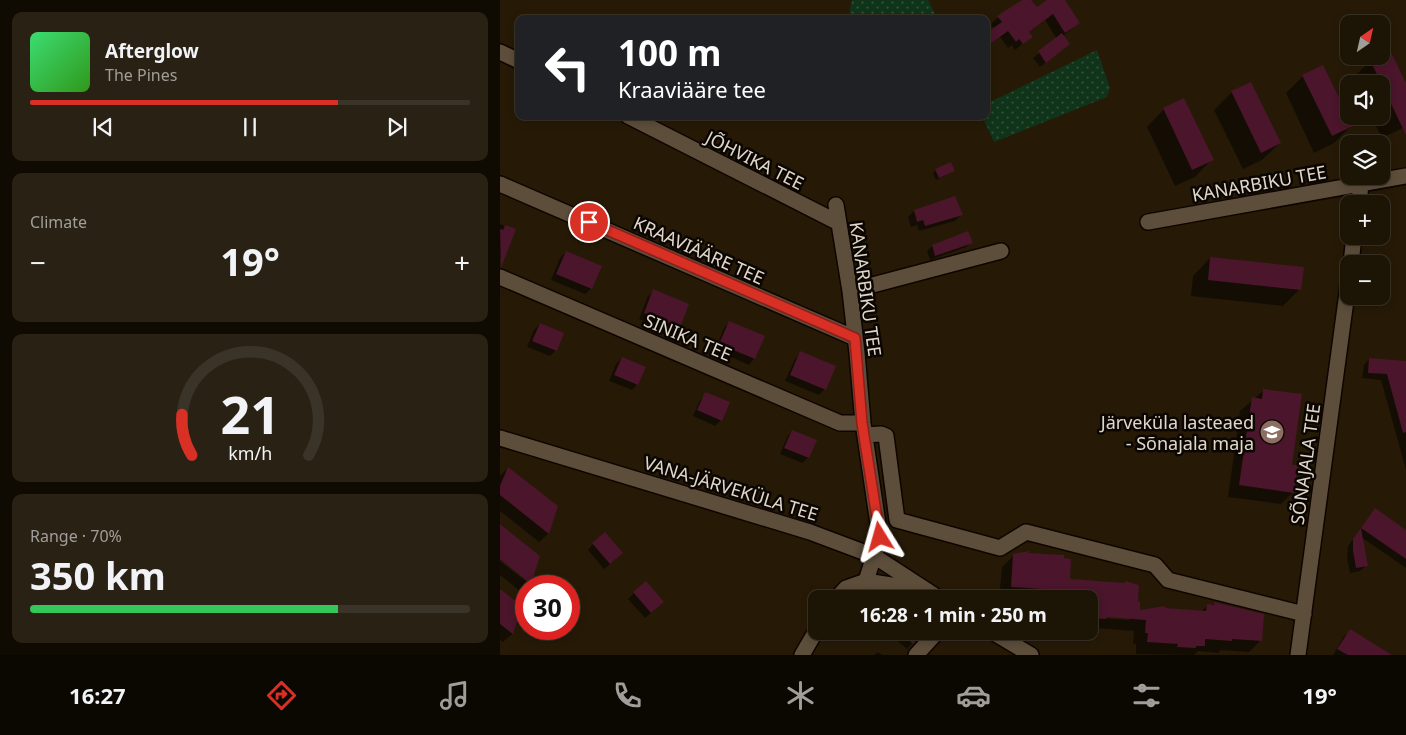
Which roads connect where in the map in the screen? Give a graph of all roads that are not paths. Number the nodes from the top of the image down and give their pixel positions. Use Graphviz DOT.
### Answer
graph roads {
  1 [pos="500,52"];
  2 [pos="515,59"];
  3 [pos="636,120"];
  4 [pos="1406,176"];
  5 [pos="1390,179"];
  6 [pos="500,184"];
  7 [pos="1355,185"];
  8 [pos="836,205"];
  9 [pos="1148,222"];
  10 [pos="839,223"];
  11 [pos="1001,251"];
  12 [pos="500,277"];
  13 [pos="850,291"];
  14 [pos="1345,305"];
  15 [pos="855,338"];
  16 [pos="864,429"];
  17 [pos="500,438"];
  18 [pos="874,556"];
  19 [pos="866,581"];
  20 [pos="844,590"];
  21 [pos="910,590"];
  22 [pos="926,590"];
  23 [pos="1304,614"];
  24 [pos="811,640"];
  25 [pos="930,640"];
  26 [pos="1006,640"];
  27 [pos="802,655"];
  28 [pos="916,655"];
  29 [pos="1032,655"];
  30 [pos="1298,655"];
  1 -- 2 [label="street"];
  3 -- 10 [label="street, JÕHVIKA TEE"];
  4 -- 5 [label="street, KANARBIKU TEE"];
  6 -- 15 [label="street, KRAAVIÄÄRE TEE"];
  7 -- 9 [label="street, KANARBIKU TEE"];
  8 -- 10 [label="street, KANARBIKU TEE"];
  10 -- 13 [label="street, KANARBIKU TEE"];
  11 -- 13 [label="street"];
  12 -- 16 [label="street, SINIKA TEE"];
  13 -- 15 [label="street, KANARBIKU TEE"];
  14 -- 23 [label="street, SÕNAJALA TEE"];
  15 -- 16 [label="street, KANARBIKU TEE"];
  16 -- 18 [label="street, KANARBIKU TEE"];
  16 -- 23 [label="street, SINIKA TEE"];
  17 -- 18 [label="street, VANA-JÄRVEKÜLA TEE"];
  18 -- 19 [label="street, KANARBIKU TEE"];
  18 -- 22 [label="street, VANA-JÄRVEKÜLA TEE"];
  19 -- 20 [label="street"];
  19 -- 21 [label="street"];
  23 -- 30 [label="street, SÕNAJALA TEE"];
  24 -- 27 [label="street"];
  25 -- 28 [label="street"];
  26 -- 29 [label="street"];
}
